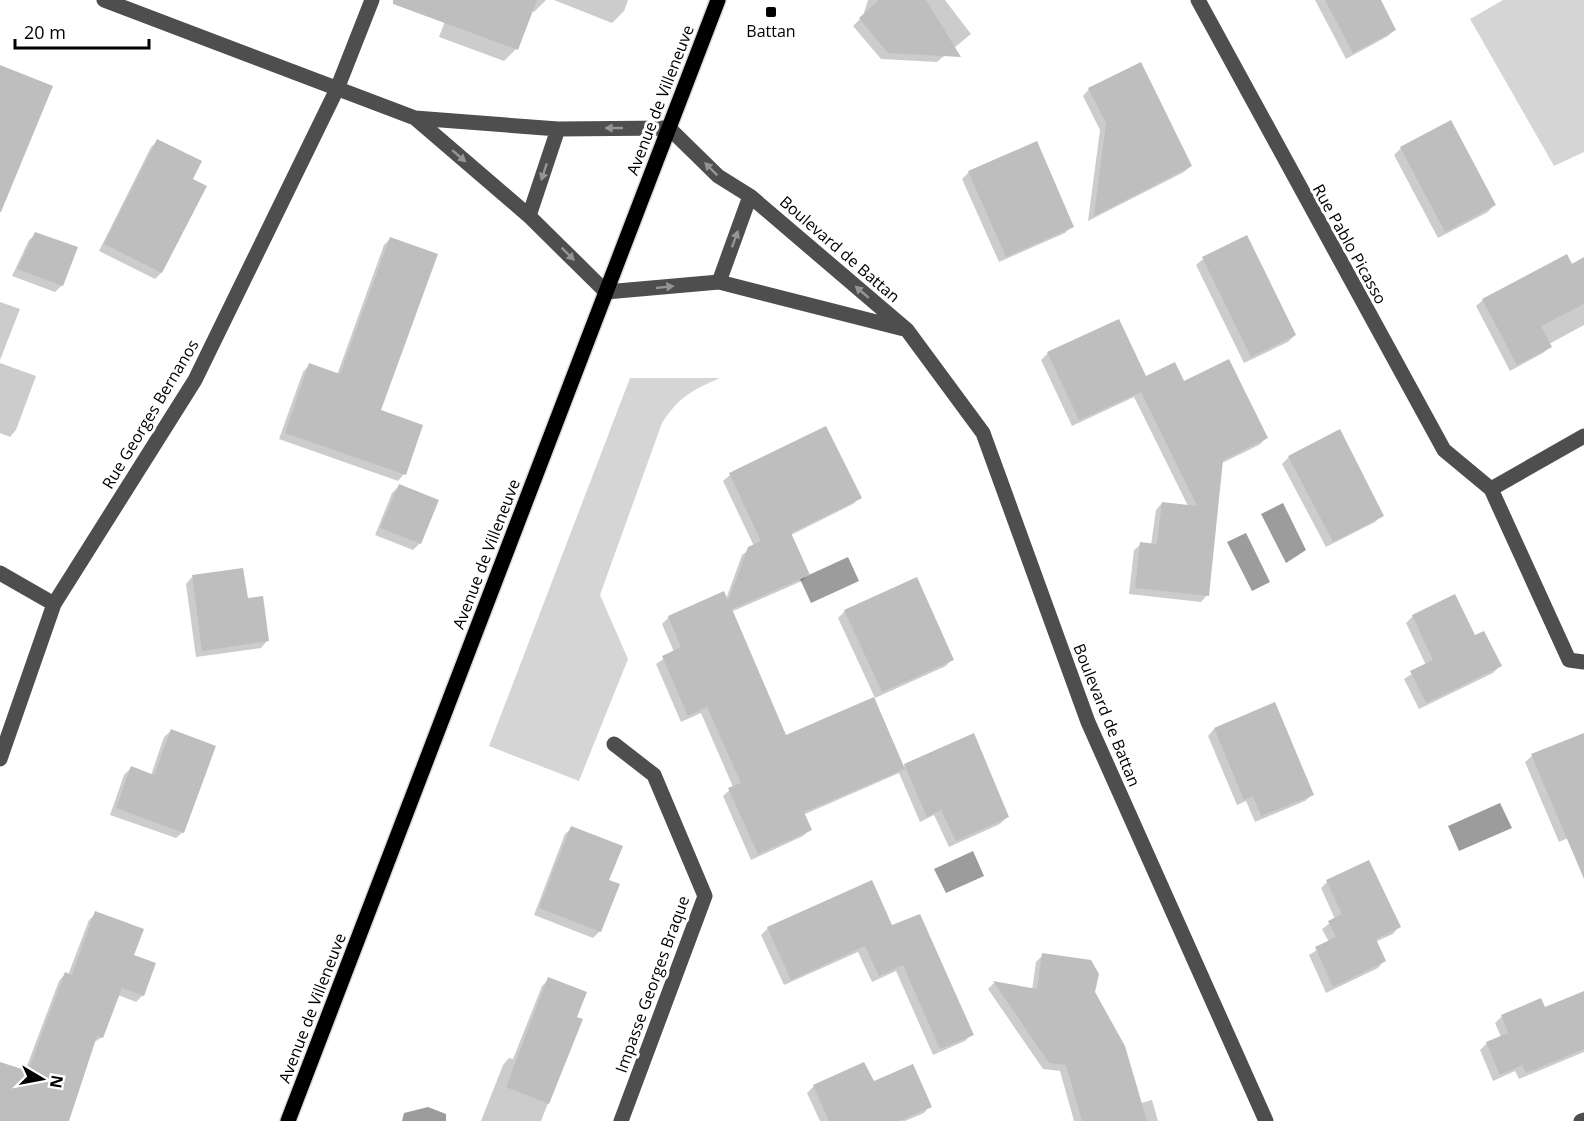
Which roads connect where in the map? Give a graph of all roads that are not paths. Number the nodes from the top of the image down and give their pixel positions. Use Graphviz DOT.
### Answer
graph roads {
  1 [pos="104,0"];
  2 [pos="372,0"];
  3 [pos="718,0"];
  4 [pos="1198,0"];
  5 [pos="337,89"];
  6 [pos="415,118"];
  7 [pos="669,128"];
  8 [pos="558,129"];
  9 [pos="750,196"];
  10 [pos="529,216"];
  11 [pos="719,282"];
  12 [pos="606,292"];
  13 [pos="907,330"];
  14 [pos="1584,435"];
  15 [pos="1491,489"];
  16 [pos="0,573"];
  17 [pos="54,604"];
  18 [pos="1584,662"];
  19 [pos="614,744"];
  20 [pos="0,759"];
  21 [pos="288,1121"];
  22 [pos="621,1121"];
  23 [pos="1266,1121"];
  1 -- 5 [label="street"];
  2 -- 5 [label="street, Rue Georges Bernanos"];
  3 -- 7 [label="main road, Avenue de Villeneuve"];
  4 -- 15 [label="street, Rue Pablo Picasso"];
  5 -- 6 [label="street"];
  5 -- 17 [label="street, Rue Georges Bernanos"];
  6 -- 8 [label="street"];
  6 -- 10 [label="street, one-way"];
  7 -- 8 [label="street, one-way"];
  9 -- 7 [label="street, Boulevard de Battan, one-way"];
  7 -- 12 [label="main road, Avenue de Villeneuve"];
  8 -- 10 [label="street, one-way"];
  11 -- 9 [label="street, one-way"];
  13 -- 9 [label="street, Boulevard de Battan, one-way"];
  10 -- 12 [label="street, one-way"];
  12 -- 11 [label="street, Boulevard de Battan, one-way"];
  11 -- 13 [label="street, Boulevard de Battan"];
  12 -- 21 [label="main road, Avenue de Villeneuve"];
  13 -- 23 [label="street, Boulevard de Battan"];
  14 -- 15 [label="street"];
  15 -- 18 [label="street, Rue Pablo Picasso"];
  16 -- 17 [label="street"];
  17 -- 20 [label="street, Rue Georges Bernanos"];
  19 -- 22 [label="street, Impasse Georges Braque"];
}
